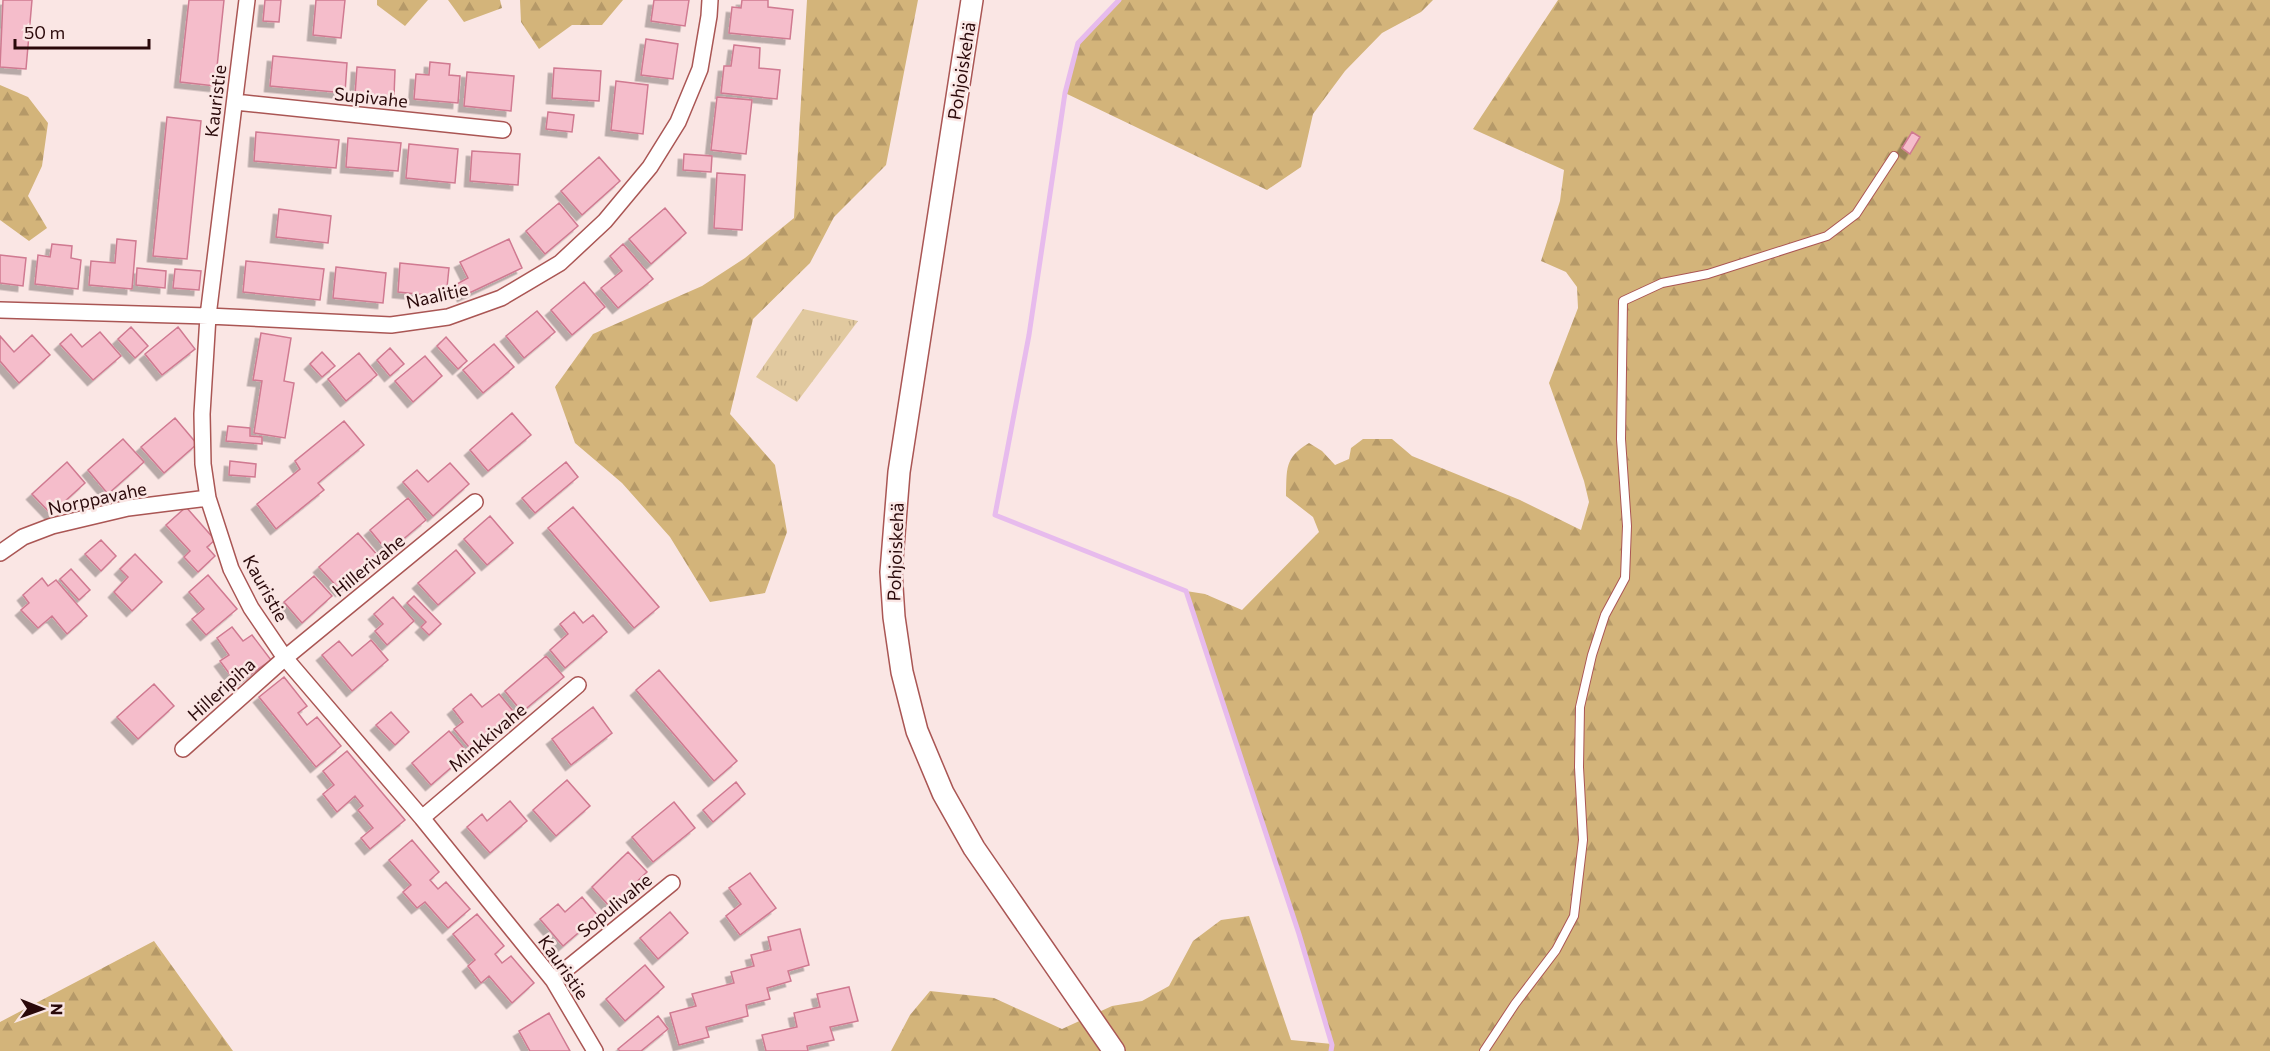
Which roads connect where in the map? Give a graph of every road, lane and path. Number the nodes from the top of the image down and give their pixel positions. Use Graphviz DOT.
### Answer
graph roads {
  1 [pos="247,0"];
  2 [pos="710,0"];
  3 [pos="972,0"];
  4 [pos="235,102"];
  5 [pos="503,130"];
  6 [pos="1894,156"];
  7 [pos="0,310"];
  8 [pos="208,316"];
  9 [pos="208,498"];
  10 [pos="475,502"];
  11 [pos="0,553"];
  12 [pos="285,658"];
  13 [pos="578,685"];
  14 [pos="183,749"];
  15 [pos="422,818"];
  16 [pos="672,883"];
  17 [pos="553,980"];
  18 [pos="595,1051"];
  19 [pos="1114,1051"];
  20 [pos="1484,1051"];
  1 -- 4 [label="street, Kauristie"];
  2 -- 8 [label="street, Naalitie"];
  3 -- 19 [label="main road, Pohjoiskehä"];
  4 -- 5 [label="street, Supivahe"];
  4 -- 8 [label="street, Kauristie"];
  6 -- 20 [label="lane"];
  7 -- 8 [label="street, Naalitie"];
  8 -- 9 [label="street, Kauristie"];
  9 -- 11 [label="street, Norppavahe"];
  9 -- 12 [label="street, Kauristie"];
  10 -- 12 [label="street, Hillerivahe"];
  12 -- 14 [label="street, Hilleripiha"];
  12 -- 15 [label="street, Kauristie"];
  13 -- 15 [label="street, Minkkivahe"];
  15 -- 17 [label="street, Kauristie"];
  16 -- 17 [label="street, Sopulivahe"];
  17 -- 18 [label="street, Kauristie"];
}
